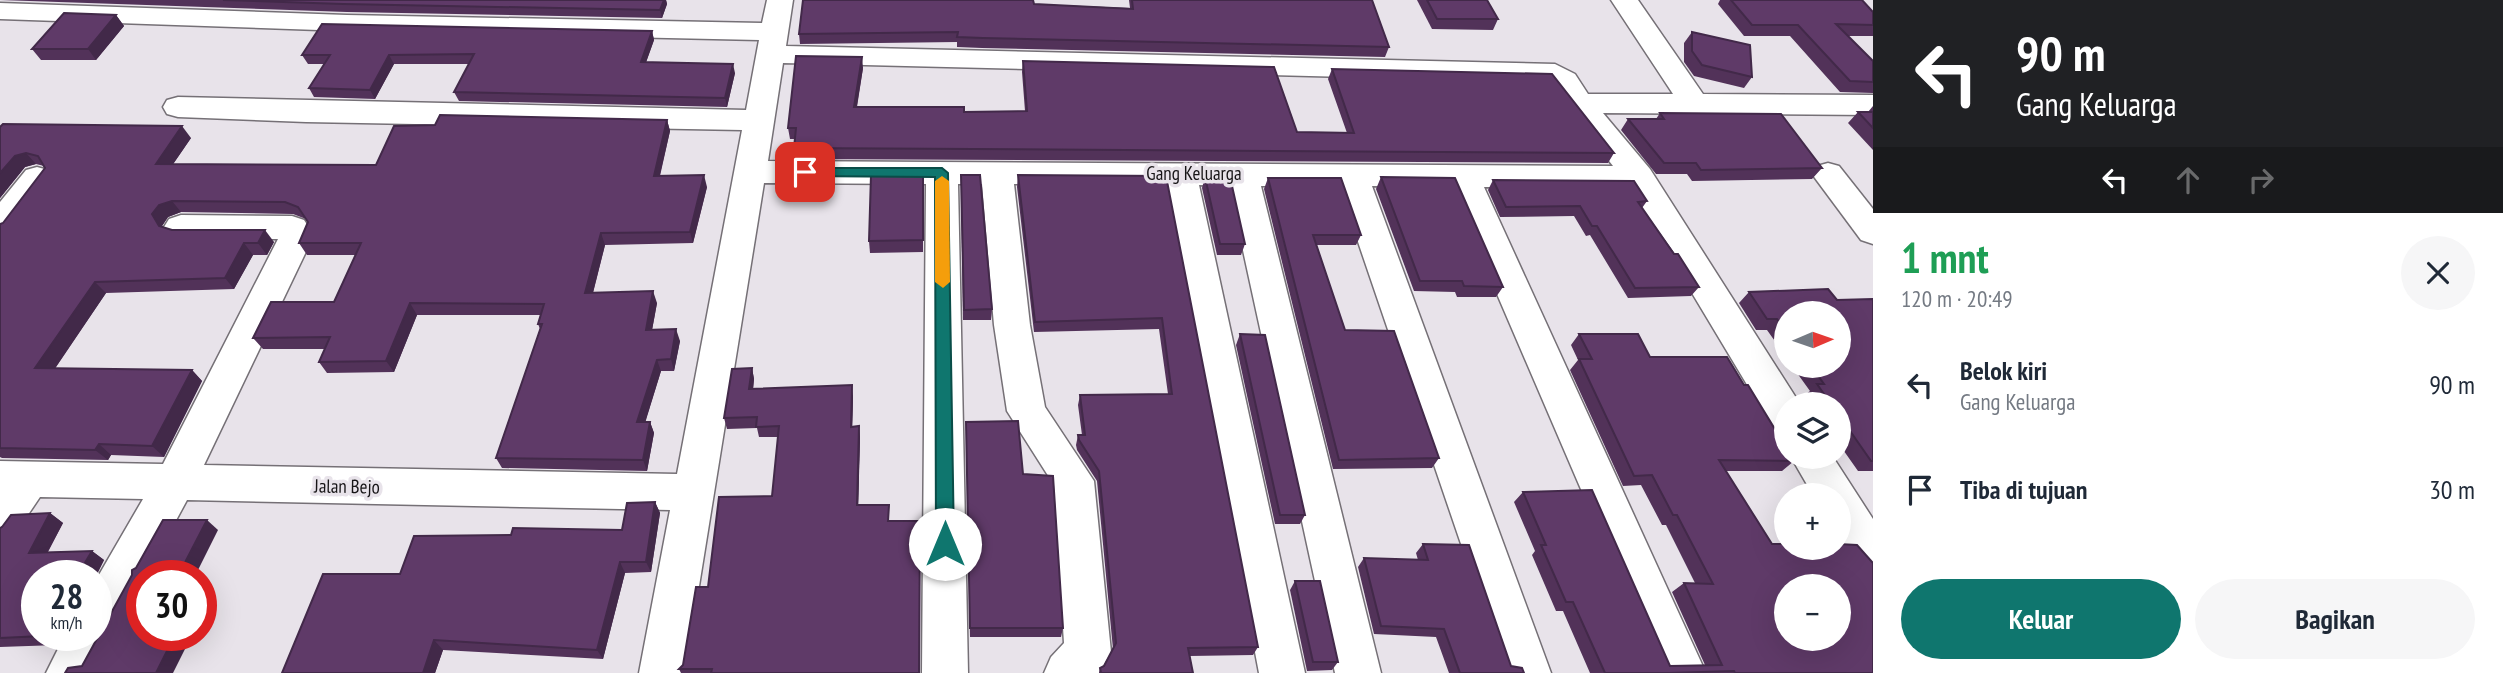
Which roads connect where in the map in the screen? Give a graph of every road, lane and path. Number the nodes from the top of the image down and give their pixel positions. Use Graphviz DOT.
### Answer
graph roads {
  1 [pos="1624,0"];
  2 [pos="0,11"];
  3 [pos="775,29"];
  4 [pos="1579,103"];
  5 [pos="1694,103"];
  6 [pos="1873,105"];
  7 [pos="178,107"];
  8 [pos="759,120"];
  9 [pos="750,172"];
  10 [pos="942,173"];
  11 [pos="997,173"];
  12 [pos="1180,173"];
  13 [pos="1242,173"];
  14 [pos="1351,174"];
  15 [pos="1462,174"];
  16 [pos="1828,174"];
  17 [pos="1639,177"];
  18 [pos="37,178"];
  19 [pos="0,225"];
  20 [pos="181,227"];
  21 [pos="1873,232"];
  22 [pos="1774,396"];
  23 [pos="15,480"];
  24 [pos="174,484"];
  25 [pos="694,492"];
  26 [pos="1851,521"];
  27 [pos="0,522"];
  28 [pos="1873,557"];
  29 [pos="112,594"];
  30 [pos="81,651"];
  31 [pos="69,673"];
  32 [pos="662,673"];
  33 [pos="945,673"];
  34 [pos="1068,673"];
  35 [pos="1282,673"];
  36 [pos="1358,673"];
  37 [pos="1528,673"];
  38 [pos="1683,673"];
  1 -- 5 [label="street"];
  2 -- 3 [label="street"];
  3 -- 4 [label="street"];
  3 -- 8 [label="street"];
  4 -- 5 [label="street"];
  4 -- 17 [label="street"];
  5 -- 6 [label="street"];
  7 -- 8 [label="street"];
  8 -- 9 [label="street"];
  9 -- 10 [label="street, Gang Keluarga"];
  9 -- 25 [label="street"];
  10 -- 11 [label="street, Gang Keluarga"];
  10 -- 33 [label="street"];
  11 -- 12 [label="street, Gang Keluarga"];
  11 -- 34 [label="street"];
  12 -- 13 [label="street, Gang Keluarga"];
  12 -- 35 [label="street"];
  13 -- 14 [label="street, Gang Keluarga"];
  13 -- 36 [label="street"];
  14 -- 15 [label="street, Gang Keluarga"];
  14 -- 37 [label="street"];
  15 -- 17 [label="street, Gang Keluarga"];
  15 -- 38 [label="street"];
  16 -- 21 [label="street"];
  17 -- 22 [label="street"];
  18 -- 19 [label="street"];
  20 -- 24 [label="street"];
  23 -- 24 [label="street, Jalan Bejo"];
  23 -- 27 [label="street"];
  24 -- 25 [label="street, Jalan Bejo"];
  24 -- 29 [label="street"];
  25 -- 32 [label="street"];
  26 -- 28 [label="street"];
  30 -- 31 [label="street"];
}
